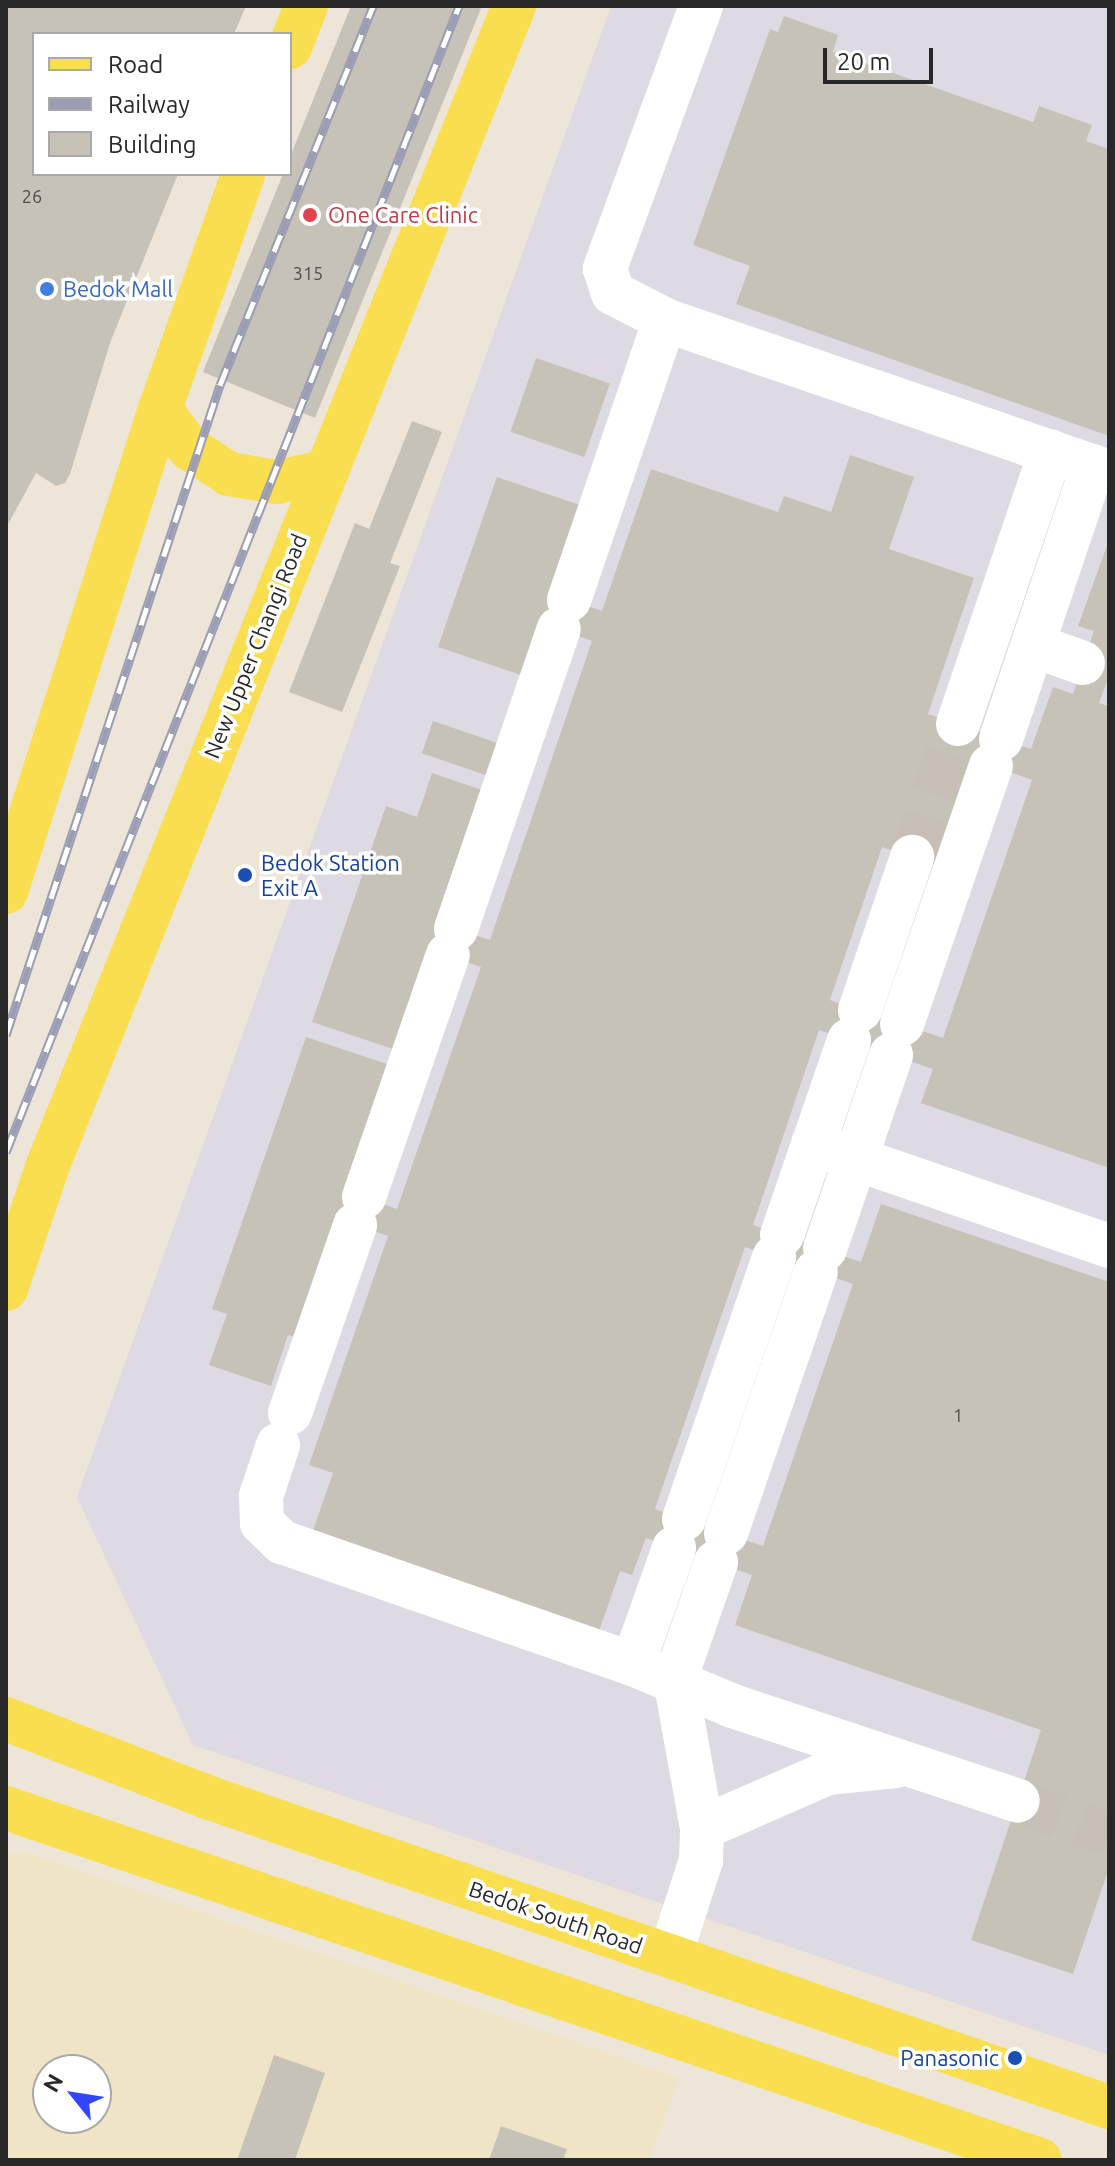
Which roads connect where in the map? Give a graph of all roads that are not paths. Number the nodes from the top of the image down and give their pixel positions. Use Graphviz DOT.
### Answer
graph roads {
  1 [pos="306,6"];
  2 [pos="514,6"];
  3 [pos="701,6"];
  4 [pos="292,42"];
  5 [pos="242,176"];
  6 [pos="665,320"];
  7 [pos="160,409"];
  8 [pos="1051,451"];
  9 [pos="1101,469"];
  10 [pos="324,472"];
  11 [pos="1033,645"];
  12 [pos="1083,663"];
  13 [pos="958,724"];
  14 [pos="912,857"];
  15 [pos="6,892"];
  16 [pos="813,1144"];
  17 [pos="855,1159"];
  18 [pos="1109,1246"];
  19 [pos="6,1289"];
  20 [pos="633,1664"];
  21 [pos="675,1680"];
  22 [pos="6,1698"];
  23 [pos="21,1725"];
  24 [pos="913,1764"];
  25 [pos="1018,1801"];
  26 [pos="6,1808"];
  27 [pos="702,1828"];
  28 [pos="670,1956"];
  29 [pos="1109,2107"];
  30 [pos="1040,2160"];
  1 -- 4 [label="main road"];
  2 -- 10 [label="main road, New Upper Changi Road"];
  3 -- 6 [label="lane"];
  5 -- 7 [label="main road"];
  6 -- 8 [label="lane"];
  6 -- 20 [label="lane"];
  7 -- 10 [label="main road"];
  7 -- 15 [label="main road"];
  8 -- 9 [label="lane"];
  8 -- 13 [label="lane"];
  9 -- 11 [label="lane"];
  10 -- 19 [label="main road, New Upper Changi Road"];
  11 -- 12 [label="lane"];
  11 -- 17 [label="lane"];
  14 -- 16 [label="lane"];
  16 -- 17 [label="lane"];
  16 -- 20 [label="lane"];
  17 -- 18 [label="lane"];
  17 -- 21 [label="lane"];
  20 -- 21 [label="lane"];
  21 -- 24 [label="lane"];
  21 -- 27 [label="lane"];
  22 -- 23 [label="main road"];
  23 -- 28 [label="main road, Bedok South Road"];
  24 -- 25 [label="lane"];
  24 -- 27 [label="lane"];
  26 -- 30 [label="main road"];
  27 -- 28 [label="lane"];
  28 -- 29 [label="main road, Bedok South Road"];
}
